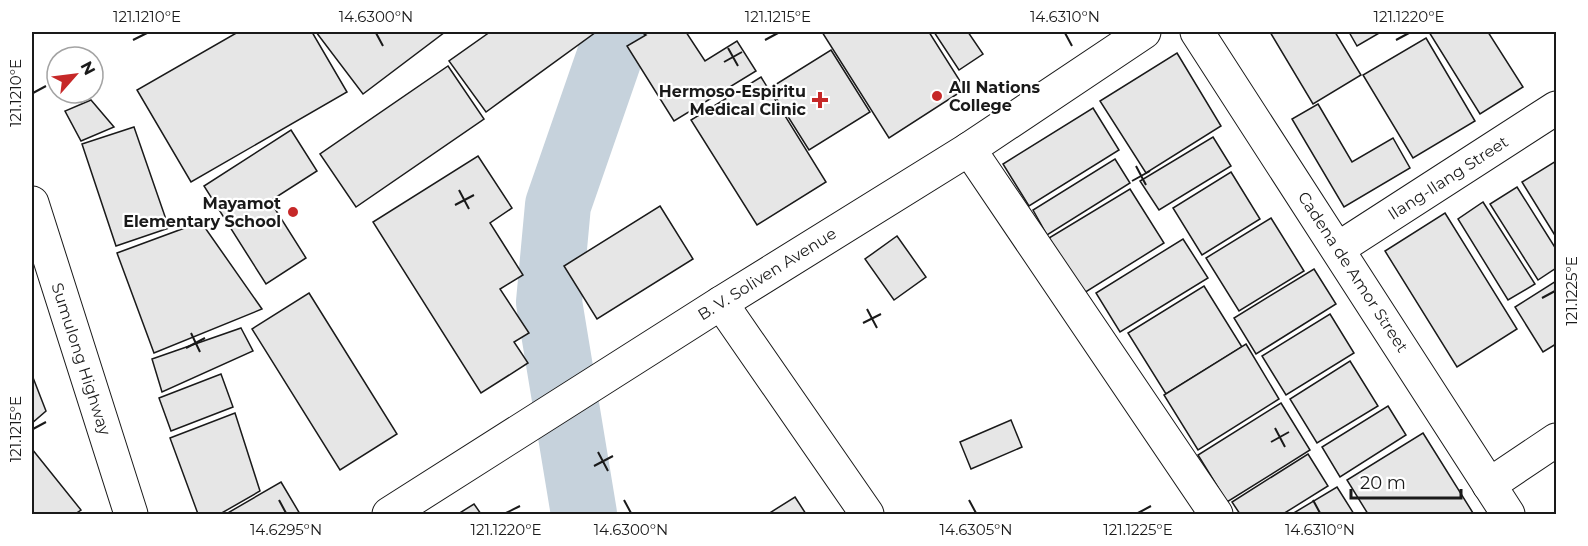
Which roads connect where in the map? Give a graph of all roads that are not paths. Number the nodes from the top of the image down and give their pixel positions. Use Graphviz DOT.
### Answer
graph roads {
  1 [pos="1144,32"];
  2 [pos="1197,32"];
  3 [pos="1557,108"];
  4 [pos="969,149"];
  5 [pos="32,203"];
  6 [pos="1338,248"];
  7 [pos="721,303"];
  8 [pos="1557,440"];
  9 [pos="1489,484"];
  10 [pos="131,514"];
  11 [pos="389,514"];
  12 [pos="867,514"];
  13 [pos="1216,514"];
  14 [pos="1508,514"];
  1 -- 4 [label="street, B. V. Soliven Avenue"];
  2 -- 6 [label="street, Cadena de Amor Street"];
  3 -- 6 [label="street, Ilang-Ilang Street"];
  4 -- 7 [label="street, B. V. Soliven Avenue"];
  4 -- 13 [label="street"];
  5 -- 10 [label="street, Sumulong Highway"];
  6 -- 9 [label="street, Cadena de Amor Street"];
  7 -- 11 [label="street, B. V. Soliven Avenue"];
  7 -- 12 [label="street"];
  8 -- 9 [label="street"];
  9 -- 14 [label="street, Cadena de Amor Street"];
}
